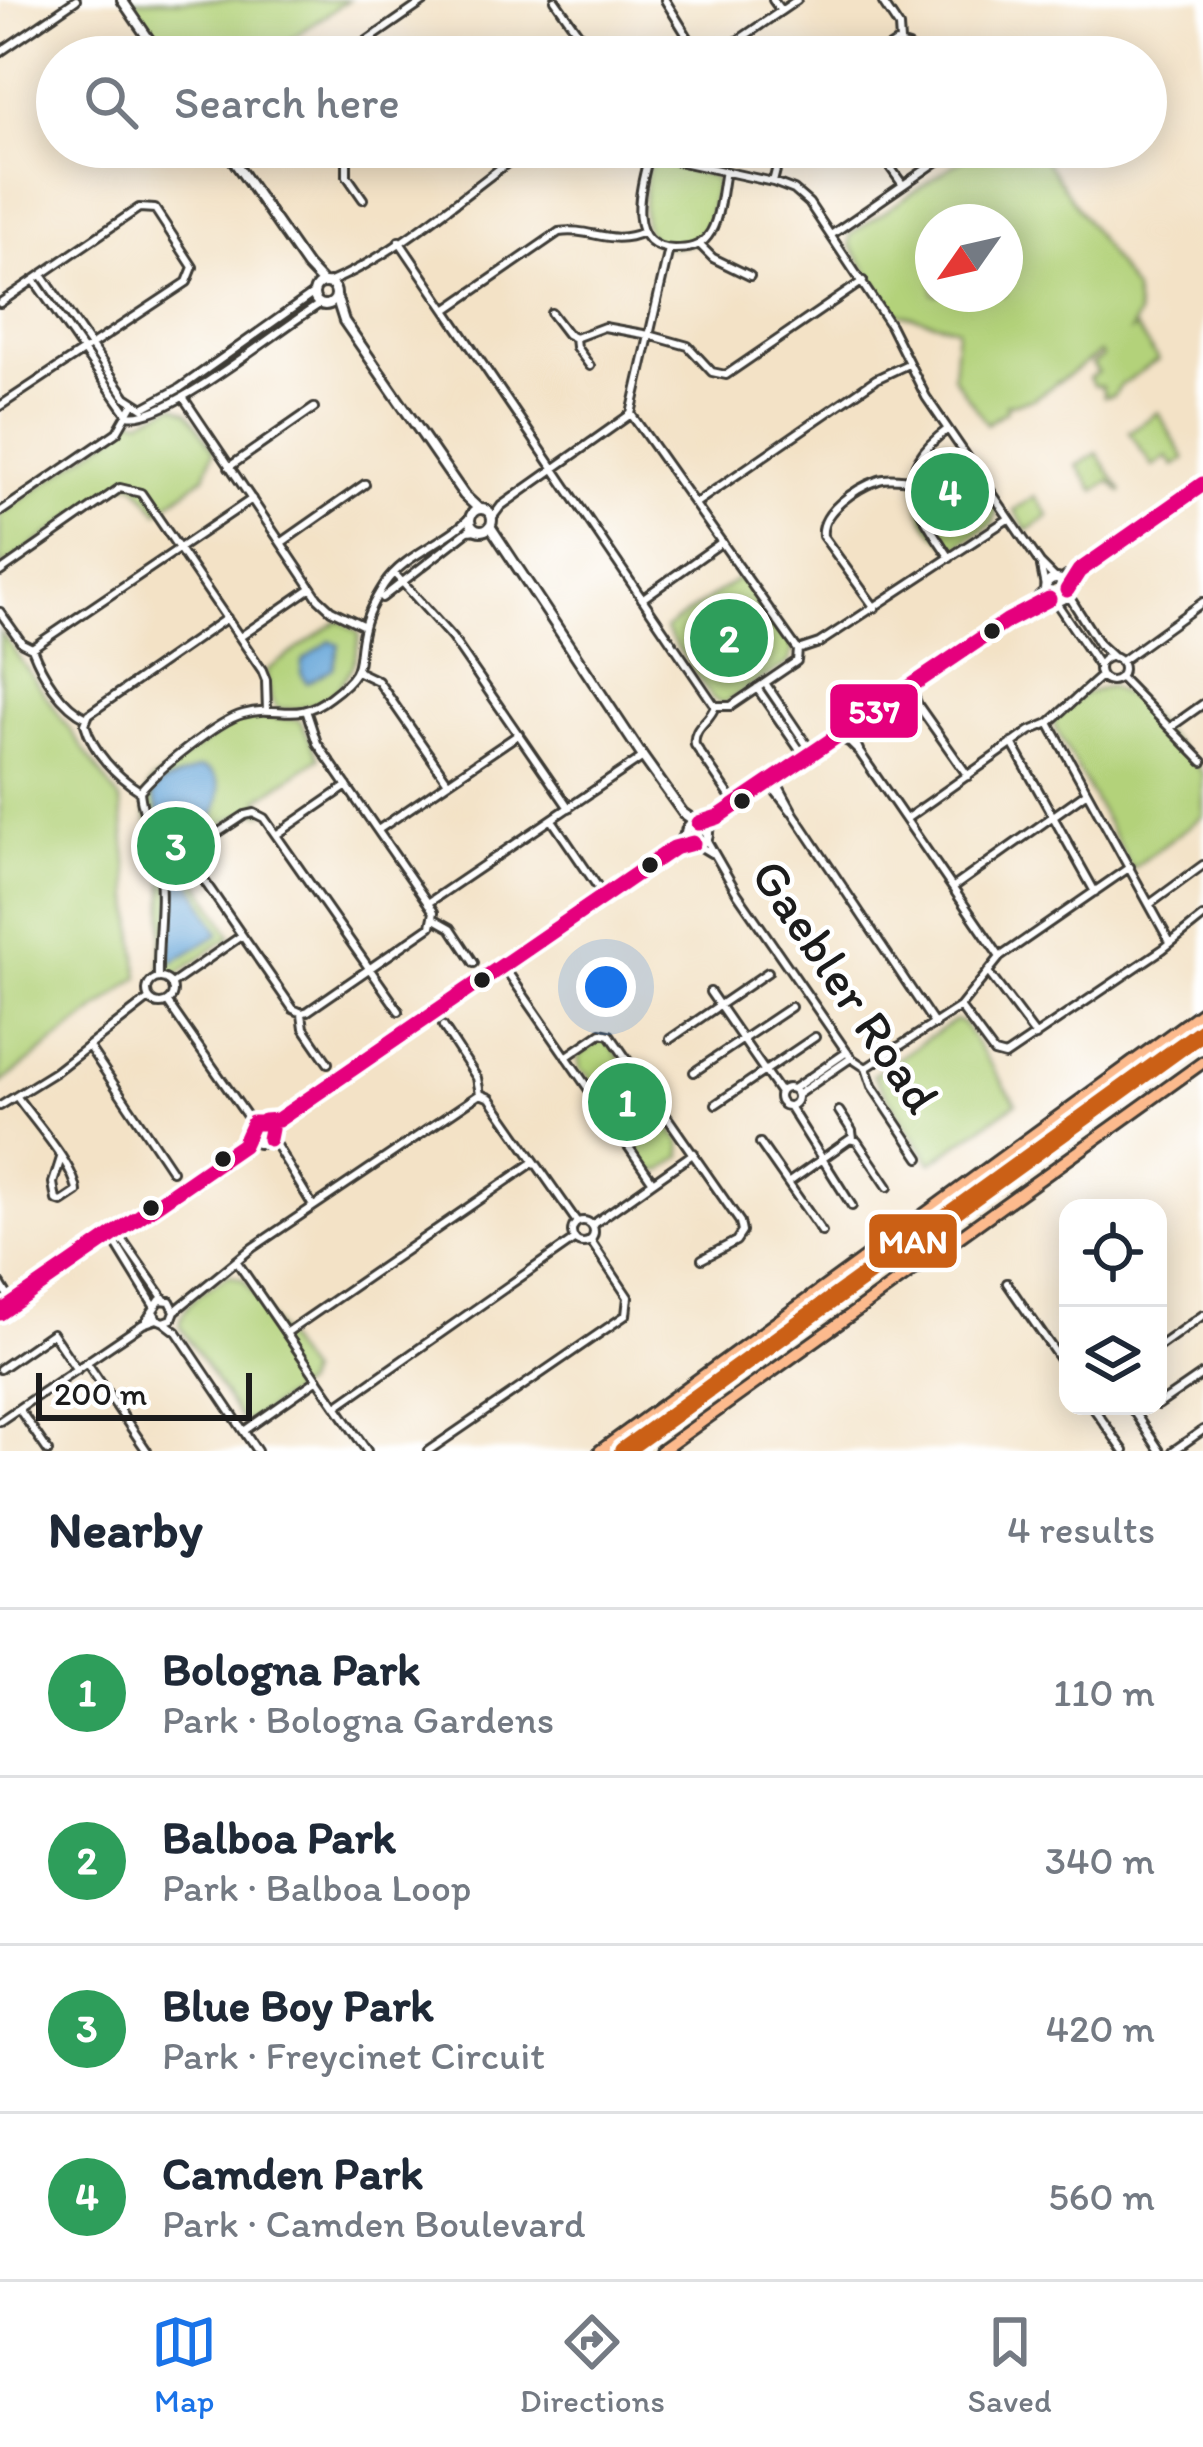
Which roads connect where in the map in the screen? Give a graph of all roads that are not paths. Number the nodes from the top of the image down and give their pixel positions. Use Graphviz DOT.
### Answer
graph roads {
  1 [pos="76,0"];
  2 [pos="122,0"];
  3 [pos="426,0"];
  4 [pos="555,0"];
  5 [pos="665,0"];
  6 [pos="773,0"];
  7 [pos="797,0"];
  8 [pos="883,3"];
  9 [pos="782,11"];
  10 [pos="147,36"];
  11 [pos="374,36"];
  12 [pos="580,36"];
  13 [pos="690,36"];
  14 [pos="745,36"];
  15 [pos="900,36"];
  16 [pos="0,52"];
  17 [pos="239,168"];
  18 [pos="347,168"];
  19 [pos="501,168"];
  20 [pos="646,168"];
  21 [pos="710,168"];
  22 [pos="777,168"];
  23 [pos="891,168"];
  24 [pos="928,168"];
  25 [pos="725,171"];
  26 [pos="773,182"];
  27 [pos="903,185"];
  28 [pos="364,200"];
  29 [pos="643,232"];
  30 [pos="831,235"];
  31 [pos="399,241"];
  32 [pos="699,244"];
  33 [pos="669,250"];
  34 [pos="350,274"];
  35 [pos="750,277"];
  36 [pos="38,278"];
  37 [pos="862,281"];
  38 [pos="320,286"];
  39 [pos="336,294"];
  40 [pos="0,303"];
  41 [pos="322,304"];
  42 [pos="446,310"];
  43 [pos="551,313"];
  44 [pos="344,321"];
  45 [pos="650,335"];
  46 [pos="575,338"];
  47 [pos="86,348"];
  48 [pos="908,364"];
  49 [pos="590,366"];
  50 [pos="182,392"];
  51 [pos="133,404"];
  52 [pos="0,406"];
  53 [pos="314,408"];
  54 [pos="631,414"];
  55 [pos="128,415"];
  56 [pos="948,429"];
  57 [pos="229,466"];
  58 [pos="554,469"];
  59 [pos="910,479"];
  60 [pos="365,484"];
  61 [pos="1203,484"];
  62 [pos="252,500"];
  63 [pos="695,503"];
  64 [pos="501,506"];
  65 [pos="0,512"];
  66 [pos="476,512"];
  67 [pos="1009,518"];
  68 [pos="485,526"];
  69 [pos="723,542"];
  70 [pos="281,543"];
  71 [pos="179,550"];
  72 [pos="950,558"];
  73 [pos="1040,563"];
  74 [pos="1079,571"];
  75 [pos="0,572"];
  76 [pos="397,577"];
  77 [pos="1059,580"];
  78 [pos="311,588"];
  79 [pos="1067,592"];
  80 [pos="1049,595"];
  81 [pos="642,599"];
  82 [pos="1203,602"];
  83 [pos="875,608"];
  84 [pos="0,612"];
  85 [pos="226,618"];
  86 [pos="365,624"];
  87 [pos="240,637"];
  88 [pos="32,648"];
  89 [pos="798,650"];
  90 [pos="1117,660"];
  91 [pos="356,670"];
  92 [pos="1100,671"];
  93 [pos="1120,677"];
  94 [pos="916,682"];
  95 [pos="761,686"];
  96 [pos="897,695"];
  97 [pos="1203,704"];
  98 [pos="918,705"];
  99 [pos="715,706"];
  100 [pos="267,711"];
  101 [pos="308,712"];
  102 [pos="87,718"];
  103 [pos="1049,723"];
  104 [pos="854,725"];
  105 [pos="1170,727"];
  106 [pos="519,734"];
  107 [pos="837,738"];
  108 [pos="1012,743"];
  109 [pos="860,753"];
  110 [pos="809,756"];
  111 [pos="643,757"];
  112 [pos="1203,762"];
  113 [pos="968,776"];
  114 [pos="772,781"];
  115 [pos="448,782"];
  116 [pos="347,786"];
  117 [pos="140,791"];
  118 [pos="1087,792"];
  119 [pos="736,805"];
  120 [pos="569,808"];
  121 [pos="683,814"];
  122 [pos="1052,817"];
  123 [pos="906,819"];
  124 [pos="552,820"];
  125 [pos="377,830"];
  126 [pos="687,832"];
  127 [pos="700,833"];
  128 [pos="276,835"];
  129 [pos="674,848"];
  130 [pos="1203,865"];
  131 [pos="1130,867"];
  132 [pos="955,886"];
  133 [pos="1095,892"];
  134 [pos="605,897"];
  135 [pos="428,903"];
  136 [pos="1150,904"];
  137 [pos="1203,917"];
  138 [pos="435,919"];
  139 [pos="241,936"];
  140 [pos="1170,941"];
  141 [pos="1000,957"];
  142 [pos="474,963"];
  143 [pos="504,967"];
  144 [pos="370,968"];
  145 [pos="768,972"];
  146 [pos="988,972"];
  147 [pos="158,978"];
  148 [pos="172,984"];
  149 [pos="710,992"];
  150 [pos="149,999"];
  151 [pos="168,1003"];
  152 [pos="719,1006"];
  153 [pos="791,1007"];
  154 [pos="960,1007"];
  155 [pos="400,1011"];
  156 [pos="1203,1011"];
  157 [pos="302,1013"];
  158 [pos="935,1024"];
  159 [pos="442,1026"];
  160 [pos="1036,1036"];
  161 [pos="814,1037"];
  162 [pos="670,1040"];
  163 [pos="742,1040"];
  164 [pos="89,1047"];
  165 [pos="849,1055"];
  166 [pos="566,1057"];
  167 [pos="1203,1061"];
  168 [pos="328,1063"];
  169 [pos="866,1068"];
  170 [pos="694,1072"];
  171 [pos="763,1072"];
  172 [pos="795,1092"];
  173 [pos="780,1093"];
  174 [pos="480,1094"];
  175 [pos="16,1096"];
  176 [pos="716,1104"];
  177 [pos="0,1106"];
  178 [pos="790,1106"];
  179 [pos="839,1111"];
  180 [pos="273,1129"];
  181 [pos="253,1132"];
  182 [pos="853,1139"];
  183 [pos="760,1143"];
  184 [pos="694,1153"];
  185 [pos="279,1156"];
  186 [pos="61,1158"];
  187 [pos="920,1158"];
  188 [pos="821,1159"];
  189 [pos="534,1162"];
  190 [pos="172,1171"];
  191 [pos="652,1182"];
  192 [pos="788,1183"];
  193 [pos="888,1187"];
  194 [pos="313,1206"];
  195 [pos="852,1206"];
  196 [pos="578,1222"];
  197 [pos="592,1225"];
  198 [pos="822,1232"];
  199 [pos="114,1234"];
  200 [pos="575,1239"];
  201 [pos="590,1240"];
  202 [pos="702,1259"];
  203 [pos="237,1262"];
  204 [pos="0,1283"];
  205 [pos="1007,1283"];
  206 [pos="187,1299"];
  207 [pos="167,1300"];
  208 [pos="14,1304"];
  209 [pos="0,1313"];
  210 [pos="157,1314"];
  211 [pos="174,1314"];
  212 [pos="1203,1315"];
  213 [pos="177,1332"];
  214 [pos="286,1333"];
  215 [pos="1167,1341"];
  216 [pos="1059,1358"];
  217 [pos="87,1364"];
  218 [pos="0,1369"];
  219 [pos="76,1370"];
  220 [pos="1203,1374"];
  221 [pos="318,1379"];
  222 [pos="1167,1399"];
  223 [pos="337,1406"];
  224 [pos="19,1408"];
  225 [pos="1098,1415"];
  226 [pos="1136,1415"];
  227 [pos="0,1421"];
  228 [pos="1203,1430"];
  229 [pos="244,1431"];
  230 [pos="48,1451"];
  231 [pos="147,1451"];
  232 [pos="257,1451"];
  233 [pos="368,1451"];
  234 [pos="428,1451"];
  235 [pos="600,1451"];
  236 [pos="661,1451"];
  237 [pos="1124,1451"];
  238 [pos="1160,1451"];
  239 [pos="1173,1451"];
  1 -- 16 [label="street"];
  2 -- 10 [label="street"];
  3 -- 11 [label="street"];
  4 -- 12 [label="street"];
  5 -- 13 [label="street"];
  6 -- 9 [label="street"];
  7 -- 9 [label="street"];
  8 -- 15 [label="street"];
  9 -- 14 [label="street"];
  17 -- 38 [label="street"];
  18 -- 28 [label="street"];
  19 -- 31 [label="street"];
  20 -- 29 [label="street"];
  21 -- 25 [label="street"];
  22 -- 26 [label="street"];
  23 -- 27 [label="street"];
  24 -- 27 [label="street"];
  25 -- 26 [label="street"];
  25 -- 32 [label="street"];
  26 -- 30 [label="street"];
  27 -- 30 [label="street"];
  29 -- 33 [label="street"];
  29 -- 42 [label="street"];
  30 -- 37 [label="street"];
  31 -- 34 [label="street"];
  31 -- 42 [label="street"];
  32 -- 33 [label="street"];
  32 -- 35 [label="street"];
  33 -- 45 [label="street"];
  34 -- 38 [label="street"];
  34 -- 39 [label="street"];
  36 -- 40 [label="street"];
  36 -- 47 [label="street"];
  36 -- 47 [label="street"];
  37 -- 45 [label="street"];
  37 -- 48 [label="street"];
  38 -- 39 [label="street"];
  38 -- 41 [label="street"];
  38 -- 50 [label="street"];
  39 -- 41 [label="street"];
  39 -- 44 [label="street"];
  41 -- 44 [label="street"];
  41 -- 50 [label="street"];
  42 -- 58 [label="street"];
  43 -- 46 [label="street"];
  44 -- 66 [label="street"];
  45 -- 46 [label="street"];
  45 -- 54 [label="street"];
  46 -- 49 [label="street"];
  47 -- 51 [label="street"];
  47 -- 52 [label="street"];
  47 -- 55 [label="street"];
  48 -- 56 [label="street"];
  48 -- 63 [label="street"];
  50 -- 51 [label="street"];
  50 -- 55 [label="street"];
  50 -- 57 [label="street"];
  51 -- 55 [label="street"];
  53 -- 57 [label="street"];
  54 -- 58 [label="street"];
  54 -- 63 [label="street"];
  55 -- 65 [label="street"];
  56 -- 59 [label="street"];
  56 -- 67 [label="street"];
  57 -- 62 [label="street"];
  58 -- 64 [label="street"];
  58 -- 81 [label="street"];
  59 -- 72 [label="street"];
  59 -- 83 [label="street"];
  60 -- 70 [label="street"];
  61 -- 74 [label="street"];
  62 -- 70 [label="street"];
  62 -- 71 [label="street"];
  63 -- 69 [label="street"];
  64 -- 66 [label="street"];
  64 -- 68 [label="street"];
  66 -- 68 [label="street"];
  66 -- 68 [label="street, Gaebler Road"];
  66 -- 76 [label="street"];
  67 -- 72 [label="street"];
  67 -- 73 [label="street"];
  68 -- 76 [label="street"];
  68 -- 111 [label="street, Gaebler Road"];
  69 -- 81 [label="street"];
  69 -- 89 [label="street"];
  70 -- 78 [label="street"];
  71 -- 75 [label="street"];
  71 -- 85 [label="street"];
  71 -- 88 [label="street"];
  72 -- 83 [label="street"];
  73 -- 77 [label="street"];
  73 -- 80 [label="street"];
  74 -- 77 [label="street"];
  74 -- 79 [label="street"];
  76 -- 86 [label="street"];
  76 -- 106 [label="street"];
  77 -- 79 [label="street"];
  77 -- 80 [label="street"];
  78 -- 86 [label="street"];
  78 -- 87 [label="street"];
  79 -- 80 [label="street"];
  79 -- 90 [label="street"];
  80 -- 92 [label="street"];
  80 -- 94 [label="street"];
  81 -- 99 [label="street"];
  82 -- 90 [label="street"];
  83 -- 89 [label="street"];
  84 -- 88 [label="street"];
  85 -- 87 [label="street"];
  85 -- 102 [label="street"];
  86 -- 91 [label="street"];
  87 -- 100 [label="street"];
  88 -- 102 [label="street"];
  89 -- 95 [label="street"];
  90 -- 92 [label="street"];
  90 -- 93 [label="street"];
  91 -- 101 [label="street"];
  91 -- 115 [label="street"];
  92 -- 93 [label="street"];
  92 -- 103 [label="street"];
  93 -- 105 [label="street"];
  94 -- 96 [label="street"];
  94 -- 98 [label="street"];
  95 -- 99 [label="street"];
  95 -- 110 [label="street"];
  96 -- 98 [label="street"];
  96 -- 104 [label="street"];
  97 -- 105 [label="street"];
  98 -- 113 [label="street"];
  99 -- 119 [label="street"];
  100 -- 101 [label="street"];
  100 -- 117 [label="street"];
  101 -- 116 [label="street"];
  102 -- 117 [label="street"];
  103 -- 108 [label="street"];
  103 -- 118 [label="street"];
  104 -- 107 [label="street"];
  104 -- 109 [label="street"];
  105 -- 112 [label="street"];
  106 -- 115 [label="street"];
  106 -- 120 [label="street"];
  107 -- 109 [label="street"];
  107 -- 110 [label="street"];
  108 -- 113 [label="street"];
  108 -- 122 [label="street"];
  109 -- 123 [label="street"];
  110 -- 114 [label="street"];
  111 -- 120 [label="street"];
  111 -- 121 [label="street, Gaebler Road"];
  113 -- 123 [label="street"];
  114 -- 119 [label="street"];
  114 -- 158 [label="street"];
  115 -- 125 [label="street"];
  116 -- 125 [label="street"];
  116 -- 128 [label="street"];
  117 -- 147 [label="street"];
  118 -- 122 [label="street"];
  118 -- 131 [label="street"];
  119 -- 127 [label="street"];
  120 -- 124 [label="street"];
  121 -- 126 [label="street, Gaebler Road"];
  121 -- 127 [label="street, Gaebler Road"];
  122 -- 132 [label="street"];
  122 -- 133 [label="street"];
  123 -- 132 [label="street"];
  124 -- 134 [label="street"];
  124 -- 135 [label="street"];
  125 -- 135 [label="street"];
  126 -- 127 [label="street"];
  126 -- 129 [label="street"];
  127 -- 129 [label="street"];
  127 -- 165 [label="street, Gaebler Road"];
  128 -- 139 [label="street"];
  128 -- 144 [label="street"];
  129 -- 134 [label="street"];
  130 -- 136 [label="street"];
  131 -- 133 [label="street"];
  131 -- 136 [label="street"];
  132 -- 141 [label="street"];
  133 -- 141 [label="street"];
  134 -- 143 [label="street"];
  135 -- 138 [label="street"];
  136 -- 140 [label="street"];
  137 -- 140 [label="street"];
  138 -- 142 [label="street"];
  138 -- 144 [label="street"];
  139 -- 148 [label="street"];
  139 -- 157 [label="street"];
  140 -- 160 [label="street"];
  141 -- 146 [label="street"];
  143 -- 166 [label="street"];
  143 -- 180 [label="street"];
  144 -- 155 [label="street"];
  144 -- 157 [label="street"];
  145 -- 152 [label="street"];
  146 -- 154 [label="street"];
  146 -- 160 [label="street"];
  147 -- 148 [label="street"];
  147 -- 150 [label="street"];
  148 -- 151 [label="street"];
  149 -- 152 [label="street"];
  150 -- 151 [label="street"];
  150 -- 164 [label="street"];
  151 -- 181 [label="street"];
  152 -- 162 [label="street"];
  152 -- 163 [label="street"];
  153 -- 163 [label="street"];
  154 -- 158 [label="street"];
  154 -- 160 [label="street"];
  156 -- 235 [label="highway"];
  157 -- 168 [label="street"];
  158 -- 169 [label="street"];
  159 -- 174 [label="street"];
  161 -- 171 [label="street"];
  163 -- 170 [label="street"];
  163 -- 171 [label="street"];
  164 -- 175 [label="street"];
  164 -- 190 [label="street"];
  165 -- 169 [label="street, Gaebler Road"];
  165 -- 172 [label="street"];
  166 -- 184 [label="street"];
  166 -- 191 [label="street"];
  167 -- 236 [label="highway"];
  169 -- 187 [label="street, Gaebler Road"];
  171 -- 173 [label="street"];
  171 -- 176 [label="street"];
  172 -- 173 [label="street"];
  172 -- 178 [label="street"];
  173 -- 178 [label="street"];
  174 -- 189 [label="street"];
  174 -- 194 [label="street"];
  175 -- 177 [label="street"];
  175 -- 186 [label="street"];
  178 -- 188 [label="street"];
  179 -- 182 [label="street"];
  180 -- 181 [label="street"];
  180 -- 181 [label="street"];
  180 -- 185 [label="street"];
  181 -- 185 [label="street"];
  181 -- 199 [label="street"];
  182 -- 188 [label="street"];
  182 -- 193 [label="street"];
  183 -- 192 [label="street"];
  184 -- 191 [label="street"];
  184 -- 202 [label="street"];
  185 -- 194 [label="street"];
  186 -- 186 [label="street"];
  188 -- 192 [label="street"];
  188 -- 195 [label="street"];
  189 -- 196 [label="street"];
  189 -- 214 [label="street"];
  191 -- 197 [label="street"];
  192 -- 198 [label="street"];
  194 -- 203 [label="street"];
  196 -- 197 [label="street"];
  196 -- 200 [label="street"];
  197 -- 201 [label="street"];
  199 -- 207 [label="street"];
  199 -- 208 [label="street"];
  199 -- 210 [label="street"];
  200 -- 201 [label="street"];
  200 -- 223 [label="street"];
  201 -- 234 [label="street"];
  203 -- 206 [label="street"];
  203 -- 214 [label="street"];
  204 -- 208 [label="street"];
  205 -- 216 [label="street"];
  206 -- 207 [label="street"];
  206 -- 211 [label="street"];
  207 -- 210 [label="street"];
  207 -- 211 [label="street"];
  208 -- 209 [label="street"];
  210 -- 211 [label="street"];
  210 -- 213 [label="street"];
  210 -- 217 [label="street"];
  211 -- 213 [label="street"];
  212 -- 215 [label="street"];
  213 -- 229 [label="street"];
  214 -- 221 [label="street"];
  217 -- 219 [label="street"];
  217 -- 231 [label="street"];
  218 -- 219 [label="street"];
  219 -- 224 [label="street"];
  220 -- 222 [label="street"];
  221 -- 223 [label="street"];
  221 -- 229 [label="street"];
  223 -- 233 [label="street"];
  224 -- 227 [label="street"];
  224 -- 230 [label="street"];
  225 -- 237 [label="street"];
  226 -- 238 [label="street"];
  228 -- 239 [label="street"];
  229 -- 232 [label="street"];
}
